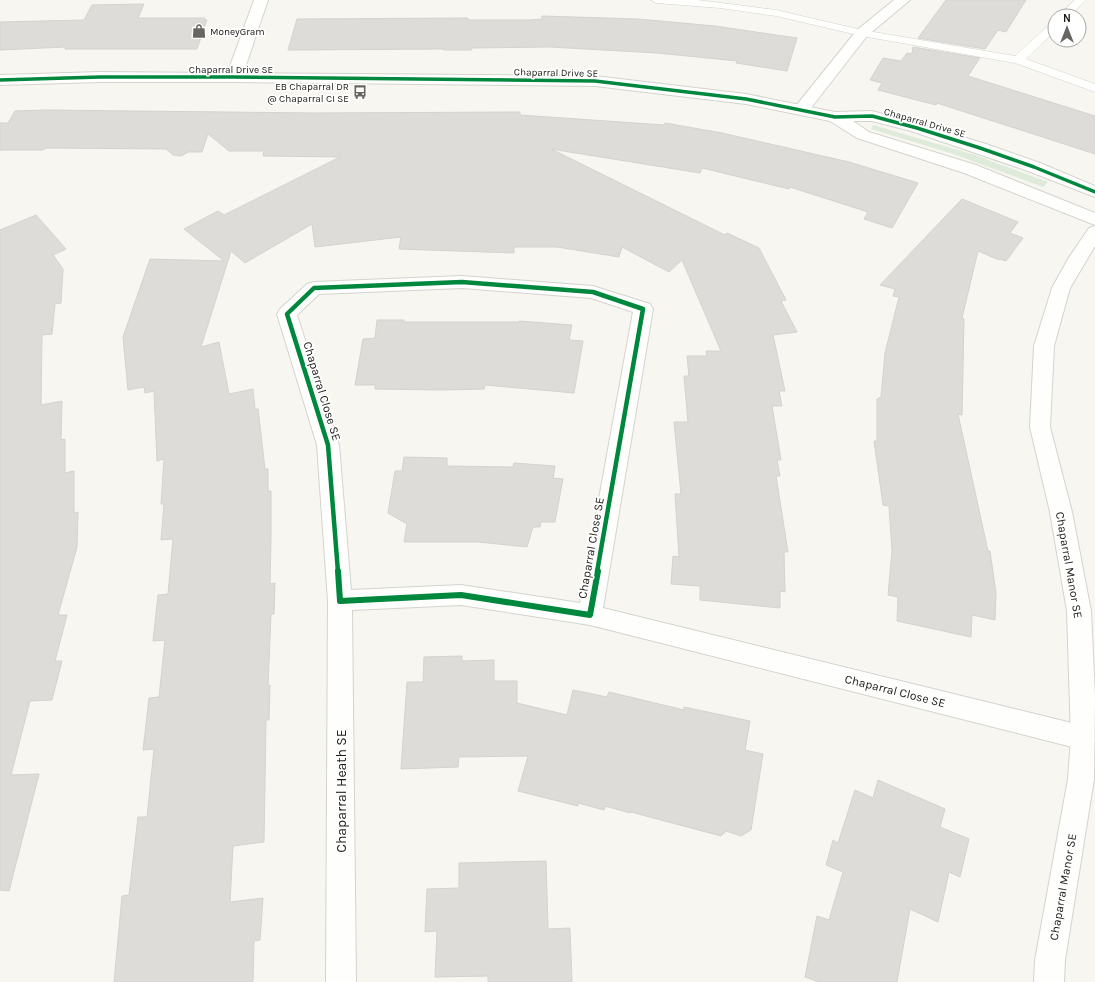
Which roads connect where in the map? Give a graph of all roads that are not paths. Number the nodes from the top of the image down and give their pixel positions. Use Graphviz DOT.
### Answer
graph roads {
  1 [pos="261,0"];
  2 [pos="656,0"];
  3 [pos="903,0"];
  4 [pos="1081,0"];
  5 [pos="723,2"];
  6 [pos="1072,8"];
  7 [pos="862,33"];
  8 [pos="1047,33"];
  9 [pos="1018,60"];
  10 [pos="234,78"];
  11 [pos="0,80"];
  12 [pos="1095,88"];
  13 [pos="801,110"];
  14 [pos="835,117"];
  15 [pos="1095,192"];
  16 [pos="1095,219"];
  17 [pos="1095,232"];
  18 [pos="340,601"];
  19 [pos="590,615"];
  20 [pos="1084,738"];
  21 [pos="341,982"];
  22 [pos="1049,982"];
  1 -- 10 [label="street"];
  2 -- 5 [label="lane"];
  3 -- 7 [label="street"];
  4 -- 6 [label="lane"];
  5 -- 7 [label="lane"];
  7 -- 9 [label="lane"];
  7 -- 13 [label="street"];
  8 -- 9 [label="lane"];
  9 -- 12 [label="lane"];
  10 -- 11 [label="street, Chaparral Drive SE"];
  10 -- 13 [label="street, Chaparral Drive SE"];
  13 -- 14 [label="street, Chaparral Drive SE"];
  14 -- 15 [label="street, Chaparral Drive SE"];
  14 -- 16 [label="street, Chaparral Drive SE"];
  17 -- 20 [label="street, Chaparral Manor SE"];
  18 -- 19 [label="street, Chaparral Close SE"];
  18 -- 19 [label="street, Chaparral Close SE"];
  18 -- 21 [label="street, Chaparral Heath SE"];
  19 -- 20 [label="street, Chaparral Close SE"];
  20 -- 22 [label="street, Chaparral Manor SE"];
}
